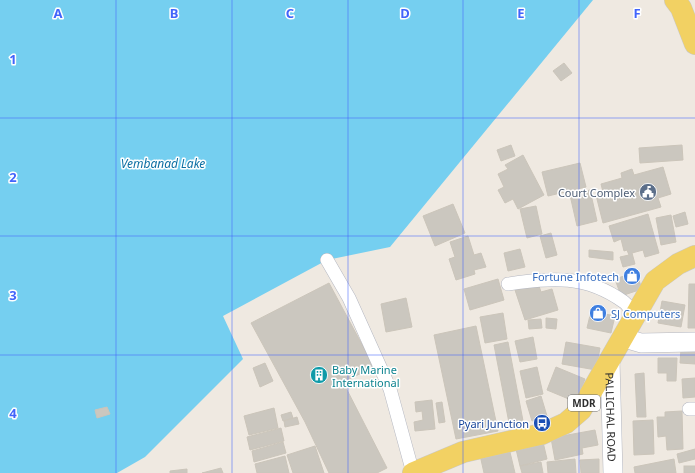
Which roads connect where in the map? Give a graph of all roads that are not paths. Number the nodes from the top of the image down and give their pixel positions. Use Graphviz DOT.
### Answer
graph roads {
  1 [pos="678,4"];
  2 [pos="695,44"];
  3 [pos="695,256"];
  4 [pos="327,260"];
  5 [pos="508,284"];
  6 [pos="636,315"];
  7 [pos="624,338"];
  8 [pos="695,342"];
  9 [pos="610,360"];
  10 [pos="413,473"];
  11 [pos="613,473"];
  1 -- 2 [label="main road"];
  3 -- 6 [label="main road, MDR"];
  4 -- 10 [label="street"];
  5 -- 6 [label="street"];
  6 -- 7 [label="main road, MDR"];
  7 -- 8 [label="main road"];
  7 -- 9 [label="main road, MDR"];
  9 -- 10 [label="main road, MDR"];
  9 -- 11 [label="main road, PALLICHAL ROAD"];
}
